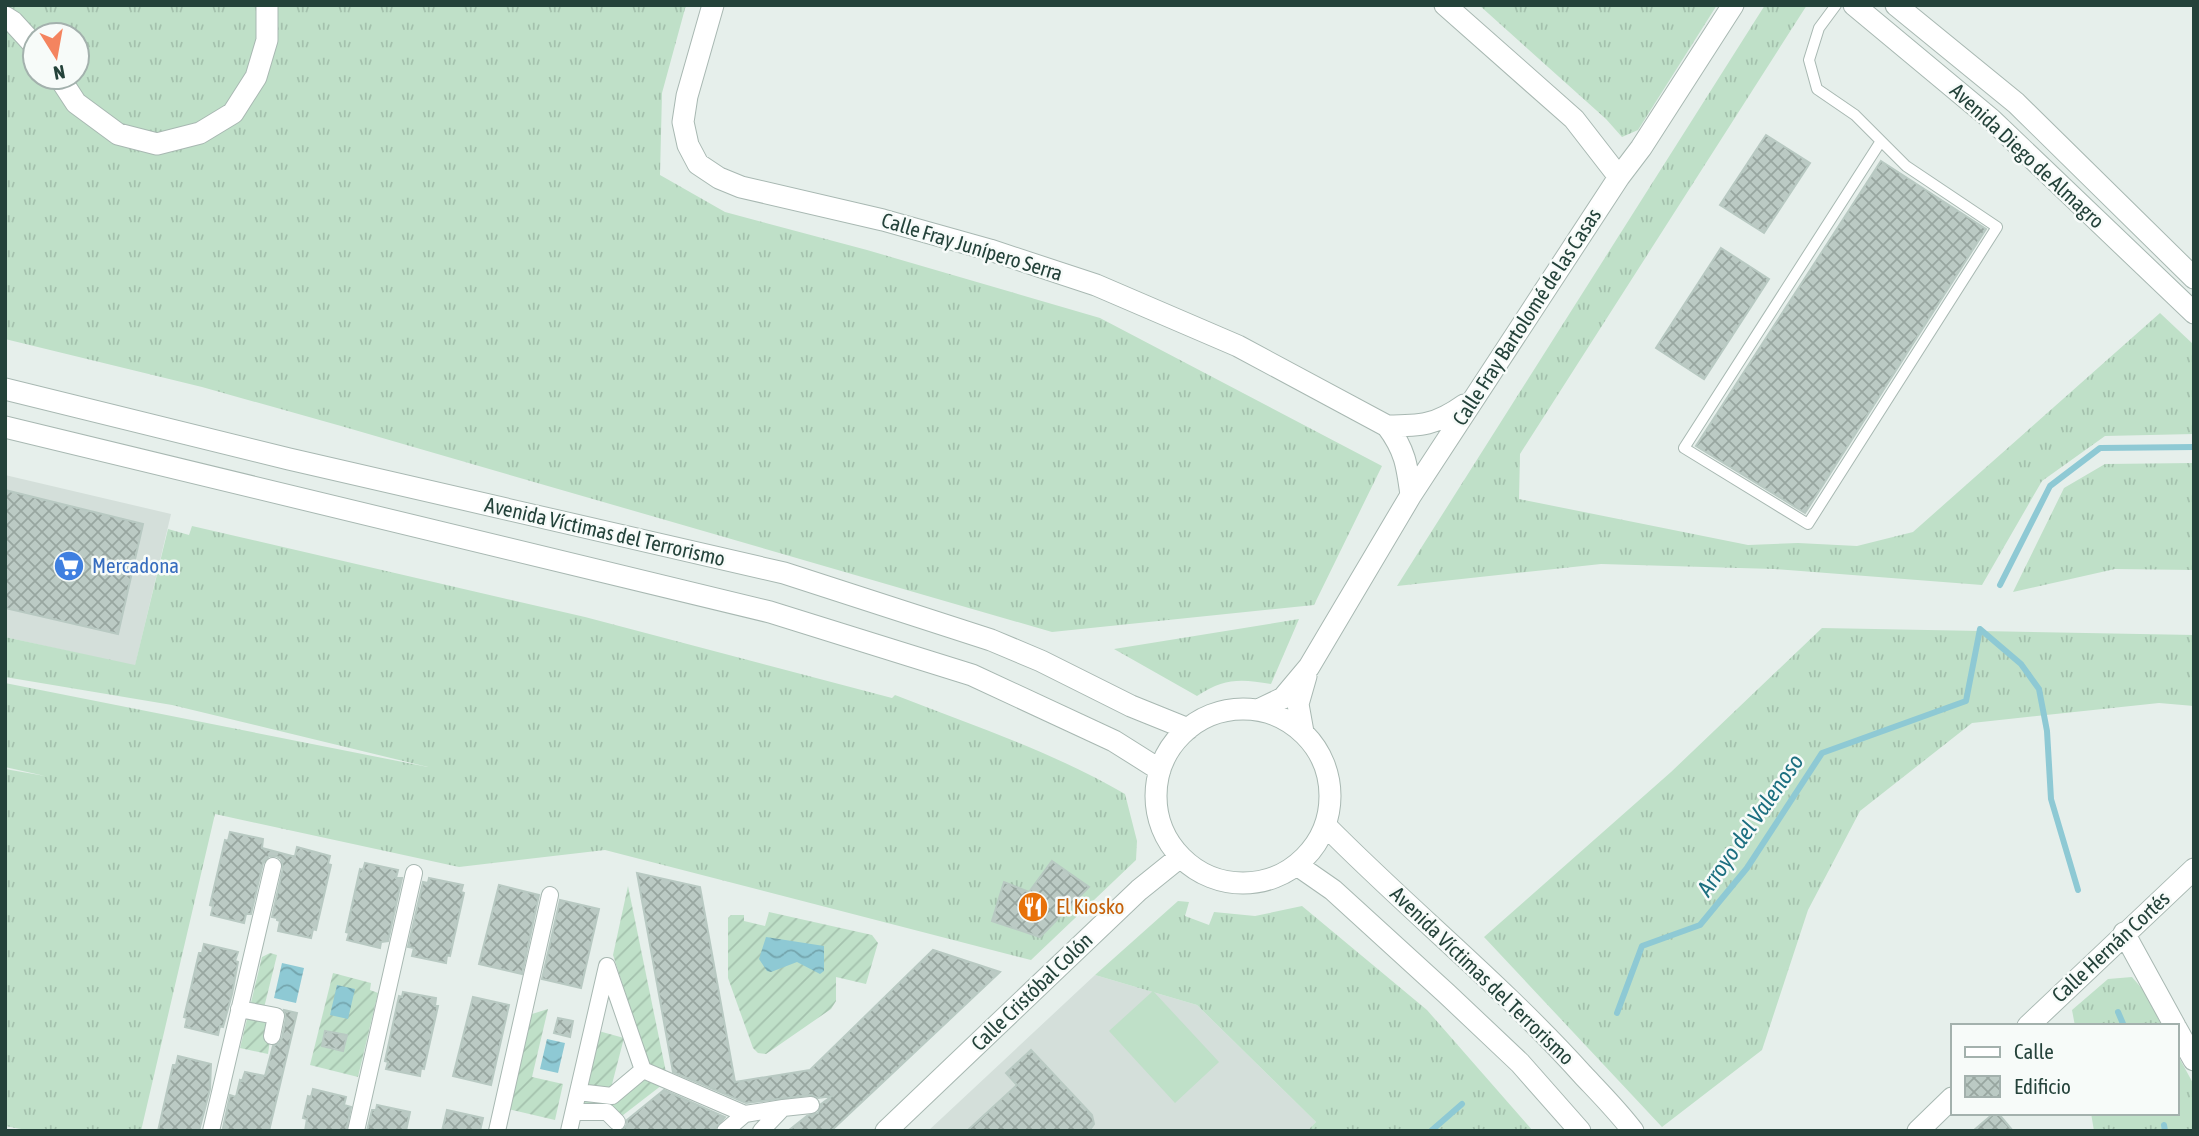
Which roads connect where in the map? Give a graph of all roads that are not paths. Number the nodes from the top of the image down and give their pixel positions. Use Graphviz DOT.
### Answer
graph roads {
  1 [pos="267,5"];
  2 [pos="713,5"];
  3 [pos="1445,5"];
  4 [pos="1733,5"];
  5 [pos="1836,5"];
  6 [pos="1854,5"];
  7 [pos="1896,5"];
  8 [pos="5,17"];
  9 [pos="21,31"];
  10 [pos="68,91"];
  11 [pos="1881,141"];
  12 [pos="1619,177"];
  13 [pos="2194,278"];
  14 [pos="2194,313"];
  15 [pos="5,389"];
  16 [pos="1472,400"];
  17 [pos="1387,426"];
  18 [pos="5,427"];
  19 [pos="1411,495"];
  20 [pos="1309,667"];
  21 [pos="1258,710"];
  22 [pos="1188,729"];
  23 [pos="1303,732"];
  24 [pos="1160,771"];
  25 [pos="1326,827"];
  26 [pos="1180,857"];
  27 [pos="1297,865"];
  28 [pos="273,866"];
  29 [pos="2194,869"];
  30 [pos="414,873"];
  31 [pos="550,895"];
  32 [pos="2124,933"];
  33 [pos="239,1009"];
  34 [pos="2030,1024"];
  35 [pos="2174,1024"];
  36 [pos="2178,1031"];
  37 [pos="272,1035"];
  38 [pos="2194,1060"];
  39 [pos="643,1070"];
  40 [pos="578,1092"];
  41 [pos="1951,1099"];
  42 [pos="811,1105"];
  43 [pos="783,1108"];
  44 [pos="574,1112"];
  45 [pos="745,1114"];
  46 [pos="617,1122"];
  47 [pos="211,1131"];
  48 [pos="356,1131"];
  49 [pos="497,1131"];
  50 [pos="569,1131"];
  51 [pos="725,1131"];
  52 [pos="761,1131"];
  53 [pos="886,1131"];
  54 [pos="1580,1131"];
  55 [pos="1633,1131"];
  56 [pos="1918,1131"];
  1 -- 10 [label="street"];
  2 -- 17 [label="street, Calle Fray Junípero Serra"];
  3 -- 12 [label="street"];
  4 -- 12 [label="street, Calle Fray Bartolomé de las Casas"];
  5 -- 11 [label="lane"];
  6 -- 14 [label="street, Avenida Diego de Almagro"];
  7 -- 13 [label="street, Avenida Diego de Almagro"];
  8 -- 9 [label="street"];
  11 -- 11 [label="lane"];
  12 -- 16 [label="street, Calle Fray Bartolomé de las Casas"];
  15 -- 22 [label="street, Avenida Víctimas del Terrorismo"];
  16 -- 17 [label="street"];
  16 -- 19 [label="street, Calle Fray Bartolomé de las Casas"];
  17 -- 19 [label="street"];
  18 -- 24 [label="street, Avenida Víctimas del Terrorismo"];
  19 -- 20 [label="street, Calle Fray Bartolomé de las Casas"];
  20 -- 21 [label="street, Calle Fray Bartolomé de las Casas"];
  20 -- 23 [label="street, Calle Fray Bartolomé de las Casas"];
  21 -- 22 [label="street"];
  21 -- 23 [label="street"];
  22 -- 24 [label="street"];
  23 -- 25 [label="street"];
  24 -- 26 [label="street"];
  25 -- 27 [label="street"];
  25 -- 55 [label="street, Avenida Víctimas del Terrorismo"];
  26 -- 27 [label="street"];
  26 -- 53 [label="street, Calle Cristóbal Colón"];
  27 -- 54 [label="street, Avenida Víctimas del Terrorismo"];
  28 -- 33 [label="street"];
  29 -- 32 [label="street, Calle Hernán Cortés"];
  30 -- 48 [label="street"];
  31 -- 49 [label="street"];
  32 -- 34 [label="street, Calle Hernán Cortés"];
  32 -- 35 [label="street"];
  33 -- 37 [label="street"];
  33 -- 47 [label="street"];
  36 -- 38 [label="street"];
  39 -- 40 [label="street"];
  39 -- 40 [label="street"];
  39 -- 45 [label="street"];
  40 -- 44 [label="street"];
  41 -- 56 [label="street"];
  42 -- 43 [label="street"];
  43 -- 45 [label="street"];
  43 -- 52 [label="street"];
  44 -- 46 [label="street"];
  44 -- 50 [label="street"];
  45 -- 51 [label="street"];
}
